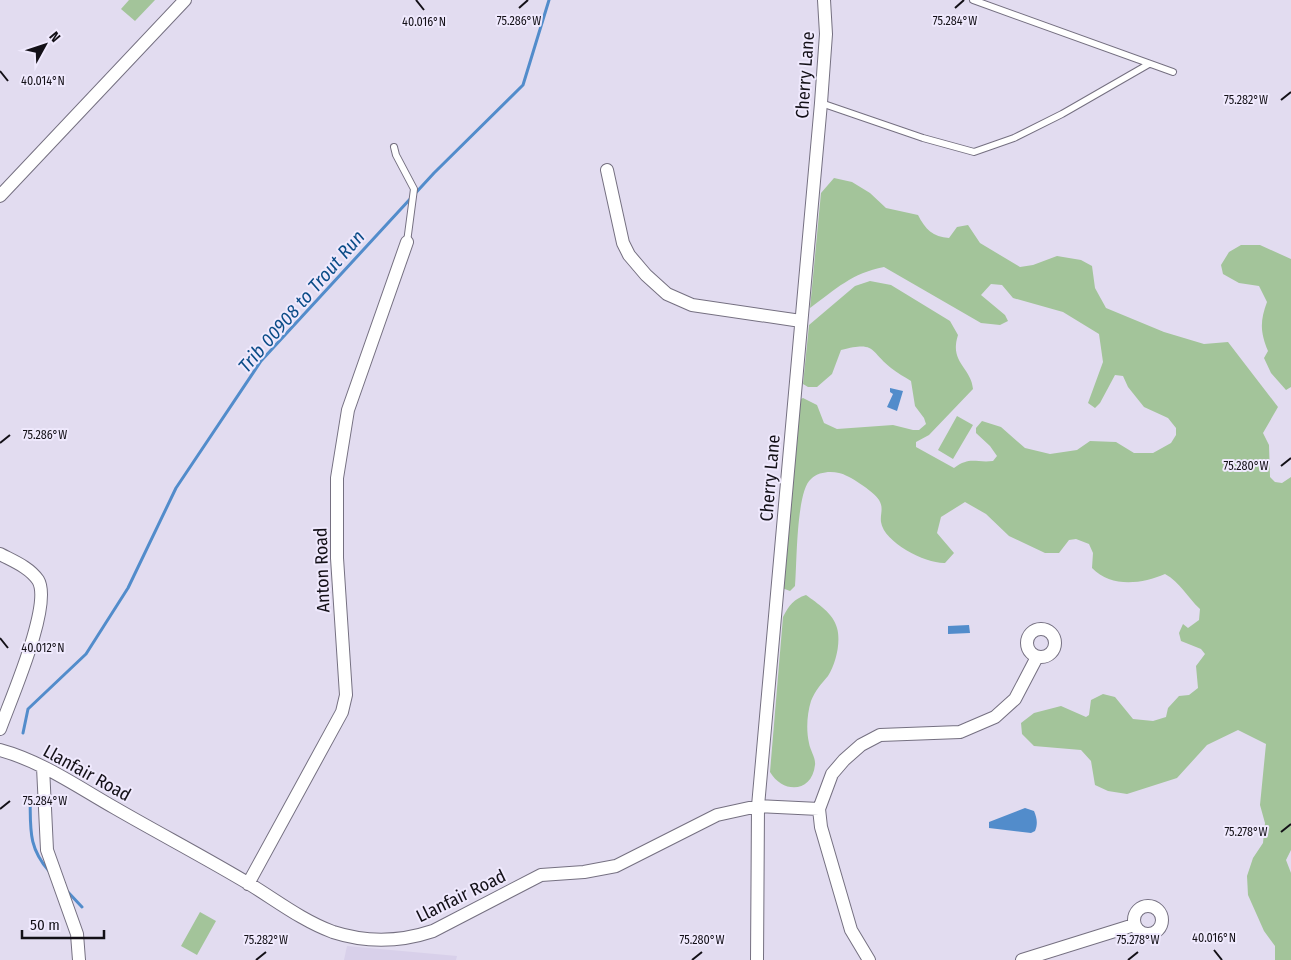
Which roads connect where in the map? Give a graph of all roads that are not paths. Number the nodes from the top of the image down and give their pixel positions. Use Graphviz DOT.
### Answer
graph roads {
  1 [pos="185,0"];
  2 [pos="824,0"];
  3 [pos="973,0"];
  4 [pos="1149,64"];
  5 [pos="1173,72"];
  6 [pos="821,103"];
  7 [pos="394,147"];
  8 [pos="607,170"];
  9 [pos="0,196"];
  10 [pos="407,242"];
  11 [pos="801,321"];
  12 [pos="0,554"];
  13 [pos="1037,657"];
  14 [pos="0,729"];
  15 [pos="0,750"];
  16 [pos="43,767"];
  17 [pos="758,806"];
  18 [pos="819,809"];
  19 [pos="248,884"];
  20 [pos="1134,925"];
  21 [pos="79,960"];
  22 [pos="757,960"];
  23 [pos="869,960"];
  24 [pos="1022,960"];
  1 -- 9 [label="street"];
  2 -- 6 [label="street, Cherry Lane"];
  3 -- 4 [label="lane"];
  4 -- 5 [label="lane"];
  4 -- 6 [label="lane"];
  6 -- 11 [label="street, Cherry Lane"];
  7 -- 10 [label="lane"];
  8 -- 11 [label="street"];
  10 -- 19 [label="street, Anton Road"];
  11 -- 17 [label="street, Cherry Lane"];
  12 -- 14 [label="street"];
  13 -- 18 [label="street"];
  15 -- 16 [label="street, Llanfair Road"];
  16 -- 19 [label="street, Llanfair Road"];
  16 -- 21 [label="street"];
  17 -- 18 [label="street, Llanfair Road"];
  17 -- 19 [label="street, Llanfair Road"];
  17 -- 22 [label="street, Cherry Lane"];
  18 -- 23 [label="street"];
  20 -- 24 [label="street"];
}
